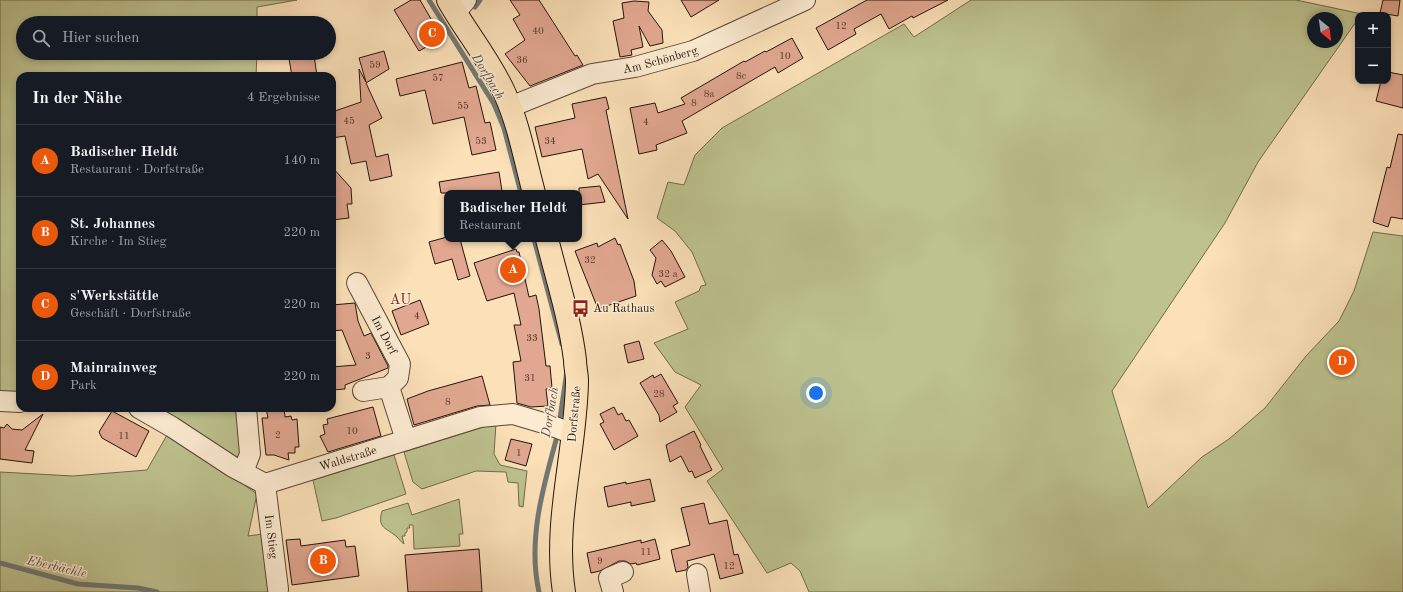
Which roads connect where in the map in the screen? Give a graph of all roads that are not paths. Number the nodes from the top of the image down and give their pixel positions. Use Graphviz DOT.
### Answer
graph roads {
  1 [pos="805,0"];
  2 [pos="456,4"];
  3 [pos="510,107"];
  4 [pos="533,190"];
  5 [pos="548,242"];
  6 [pos="356,283"];
  7 [pos="389,387"];
  8 [pos="363,391"];
  9 [pos="0,401"];
  10 [pos="16,402"];
  11 [pos="146,412"];
  12 [pos="246,412"];
  13 [pos="563,430"];
  14 [pos="406,440"];
  15 [pos="243,472"];
  16 [pos="265,484"];
  17 [pos="623,572"];
  18 [pos="278,588"];
  19 [pos="564,592"];
  20 [pos="613,592"];
  1 -- 3 [label="street, Am Schönberg"];
  2 -- 3 [label="main road"];
  3 -- 4 [label="main road"];
  5 -- 13 [label="main road, Dorfstraße"];
  6 -- 7 [label="street, Im Dorf"];
  7 -- 8 [label="street"];
  7 -- 14 [label="street"];
  9 -- 10 [label="street"];
  11 -- 15 [label="street"];
  12 -- 15 [label="street"];
  13 -- 14 [label="street, Waldstraße"];
  13 -- 19 [label="main road, Dorfstraße"];
  14 -- 16 [label="street, Waldstraße"];
  15 -- 16 [label="street"];
  16 -- 18 [label="street, Im Stieg"];
  17 -- 20 [label="street"];
}
